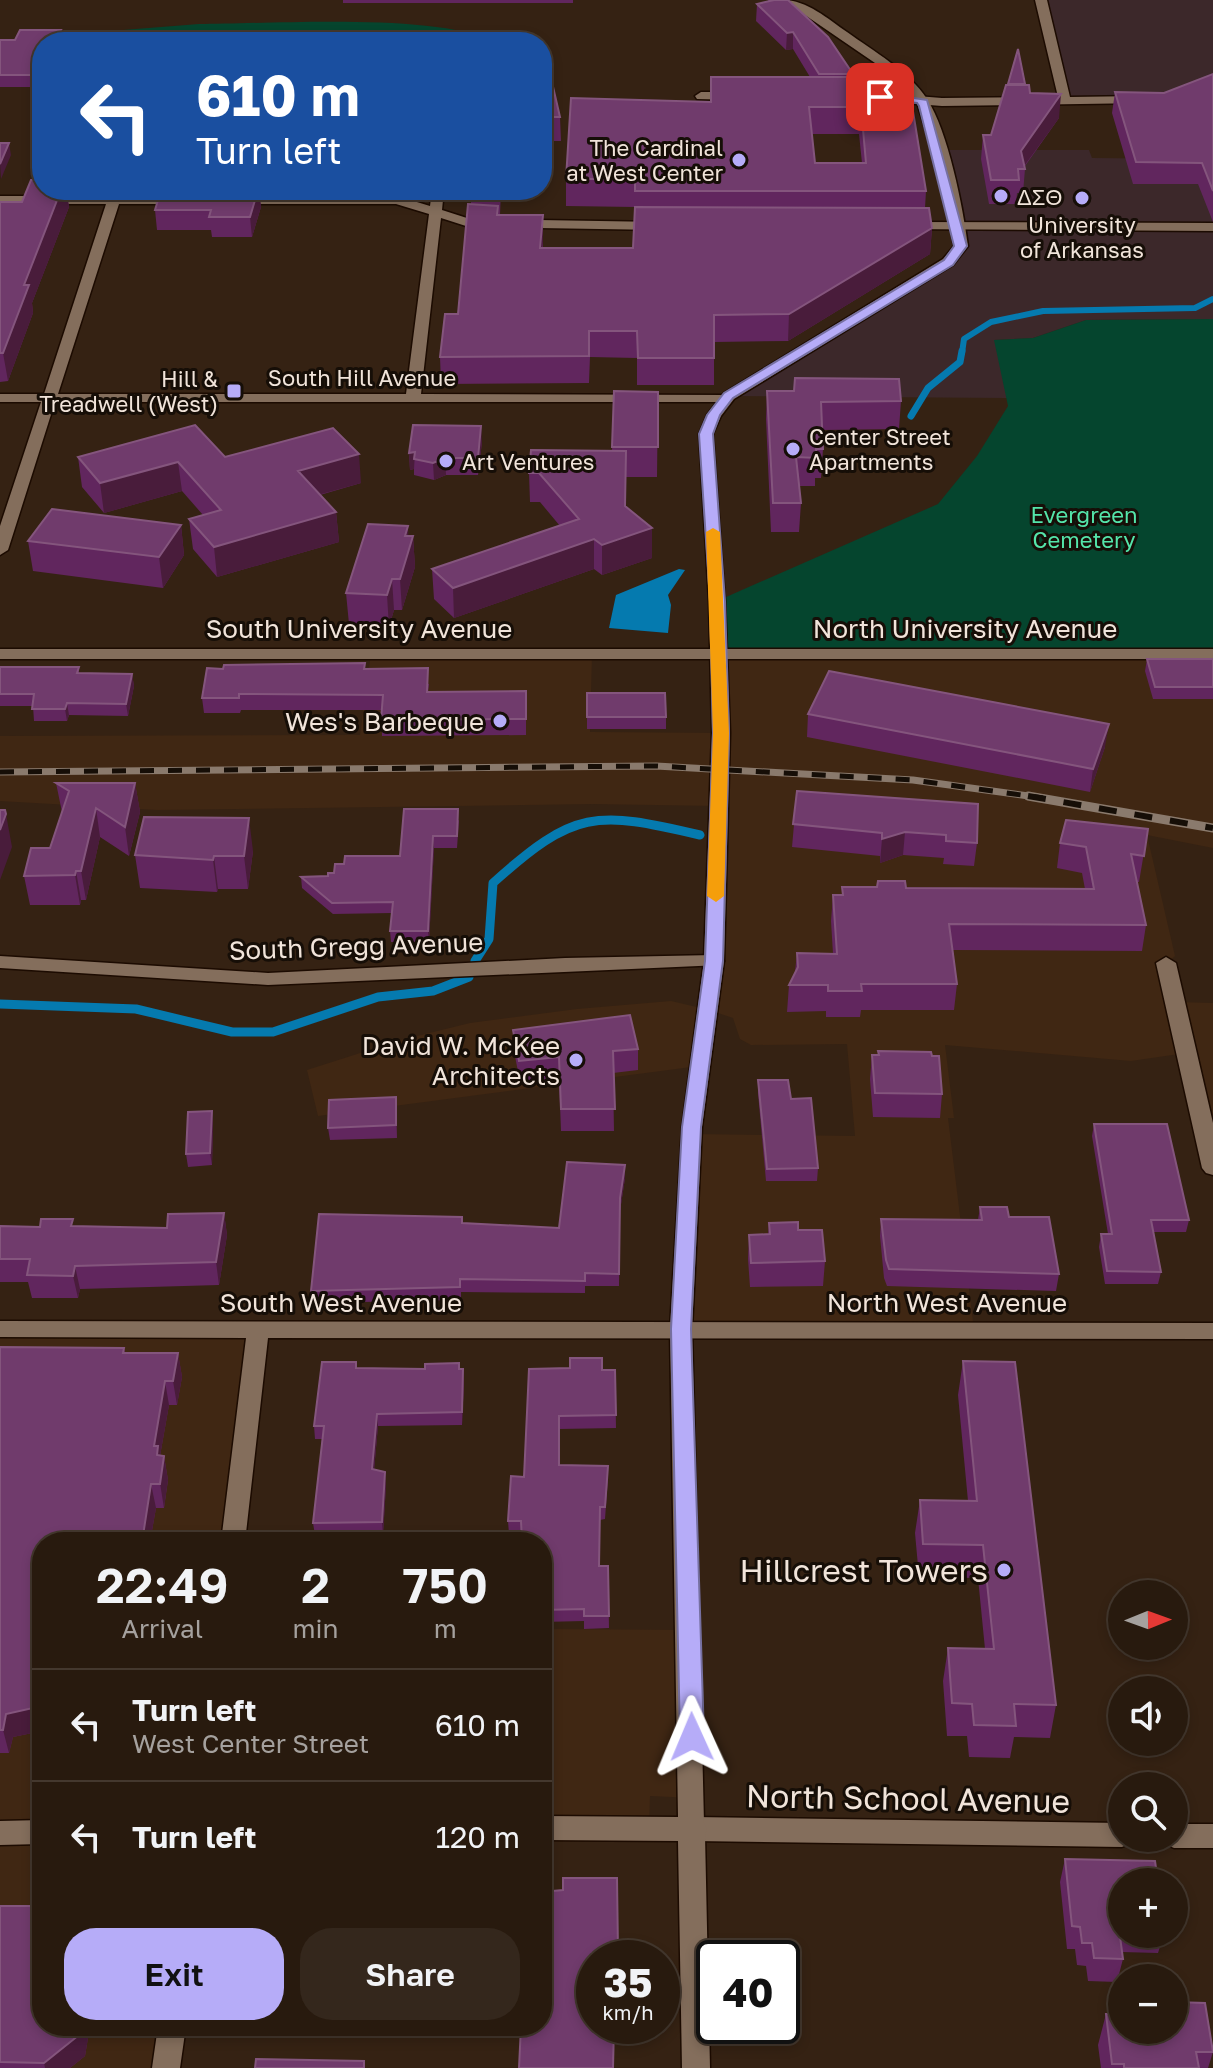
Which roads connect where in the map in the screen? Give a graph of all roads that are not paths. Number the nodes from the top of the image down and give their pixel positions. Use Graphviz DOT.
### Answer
graph roads {
  1 [pos="789,0"];
  2 [pos="1041,0"];
  3 [pos="701,96"];
  4 [pos="746,96"];
  5 [pos="865,97"];
  6 [pos="921,100"];
  7 [pos="1160,100"];
  8 [pos="1065,102"];
  9 [pos="0,200"];
  10 [pos="114,200"];
  11 [pos="202,200"];
  12 [pos="216,200"];
  13 [pos="437,200"];
  14 [pos="436,211"];
  15 [pos="678,226"];
  16 [pos="882,226"];
  17 [pos="958,226"];
  18 [pos="1213,227"];
  19 [pos="0,398"];
  20 [pos="51,398"];
  21 [pos="413,398"];
  22 [pos="724,399"];
  23 [pos="0,550"];
  24 [pos="0,654"];
  25 [pos="1213,654"];
  26 [pos="717,655"];
  27 [pos="714,961"];
  28 [pos="0,962"];
  29 [pos="1166,963"];
  30 [pos="1213,1168"];
  31 [pos="0,1329"];
  32 [pos="681,1329"];
  33 [pos="258,1331"];
  34 [pos="1213,1331"];
  35 [pos="234,1532"];
  36 [pos="552,1828"];
  37 [pos="694,1829"];
  38 [pos="32,1832"];
  39 [pos="0,1833"];
  40 [pos="1108,1835"];
  41 [pos="1188,1836"];
  42 [pos="1213,1836"];
  43 [pos="171,2036"];
  44 [pos="166,2068"];
  45 [pos="696,2068"];
  1 -- 6 [label="street"];
  2 -- 8 [label="street"];
  3 -- 4 [label="street"];
  5 -- 6 [label="street"];
  6 -- 8 [label="street"];
  6 -- 17 [label="street"];
  7 -- 8 [label="street"];
  9 -- 10 [label="street"];
  10 -- 11 [label="street"];
  10 -- 20 [label="street"];
  12 -- 14 [label="street"];
  13 -- 14 [label="street"];
  14 -- 15 [label="street"];
  14 -- 21 [label="street"];
  16 -- 17 [label="street"];
  17 -- 18 [label="street"];
  17 -- 22 [label="street"];
  19 -- 20 [label="street, South Hill Avenue"];
  20 -- 21 [label="street, South Hill Avenue"];
  20 -- 23 [label="street"];
  21 -- 22 [label="street, South Hill Avenue"];
  22 -- 26 [label="street"];
  24 -- 26 [label="street, South University Avenue"];
  25 -- 26 [label="street, North University Avenue"];
  26 -- 27 [label="street"];
  27 -- 28 [label="street, South Gregg Avenue"];
  27 -- 32 [label="street"];
  29 -- 30 [label="street"];
  31 -- 33 [label="street, South West Avenue"];
  32 -- 33 [label="street, South West Avenue"];
  32 -- 34 [label="street, North West Avenue"];
  32 -- 37 [label="street"];
  33 -- 35 [label="street"];
  36 -- 37 [label="street, North School Avenue"];
  37 -- 40 [label="street, North School Avenue"];
  37 -- 45 [label="street"];
  38 -- 39 [label="street"];
  41 -- 42 [label="street"];
  43 -- 44 [label="street"];
}
